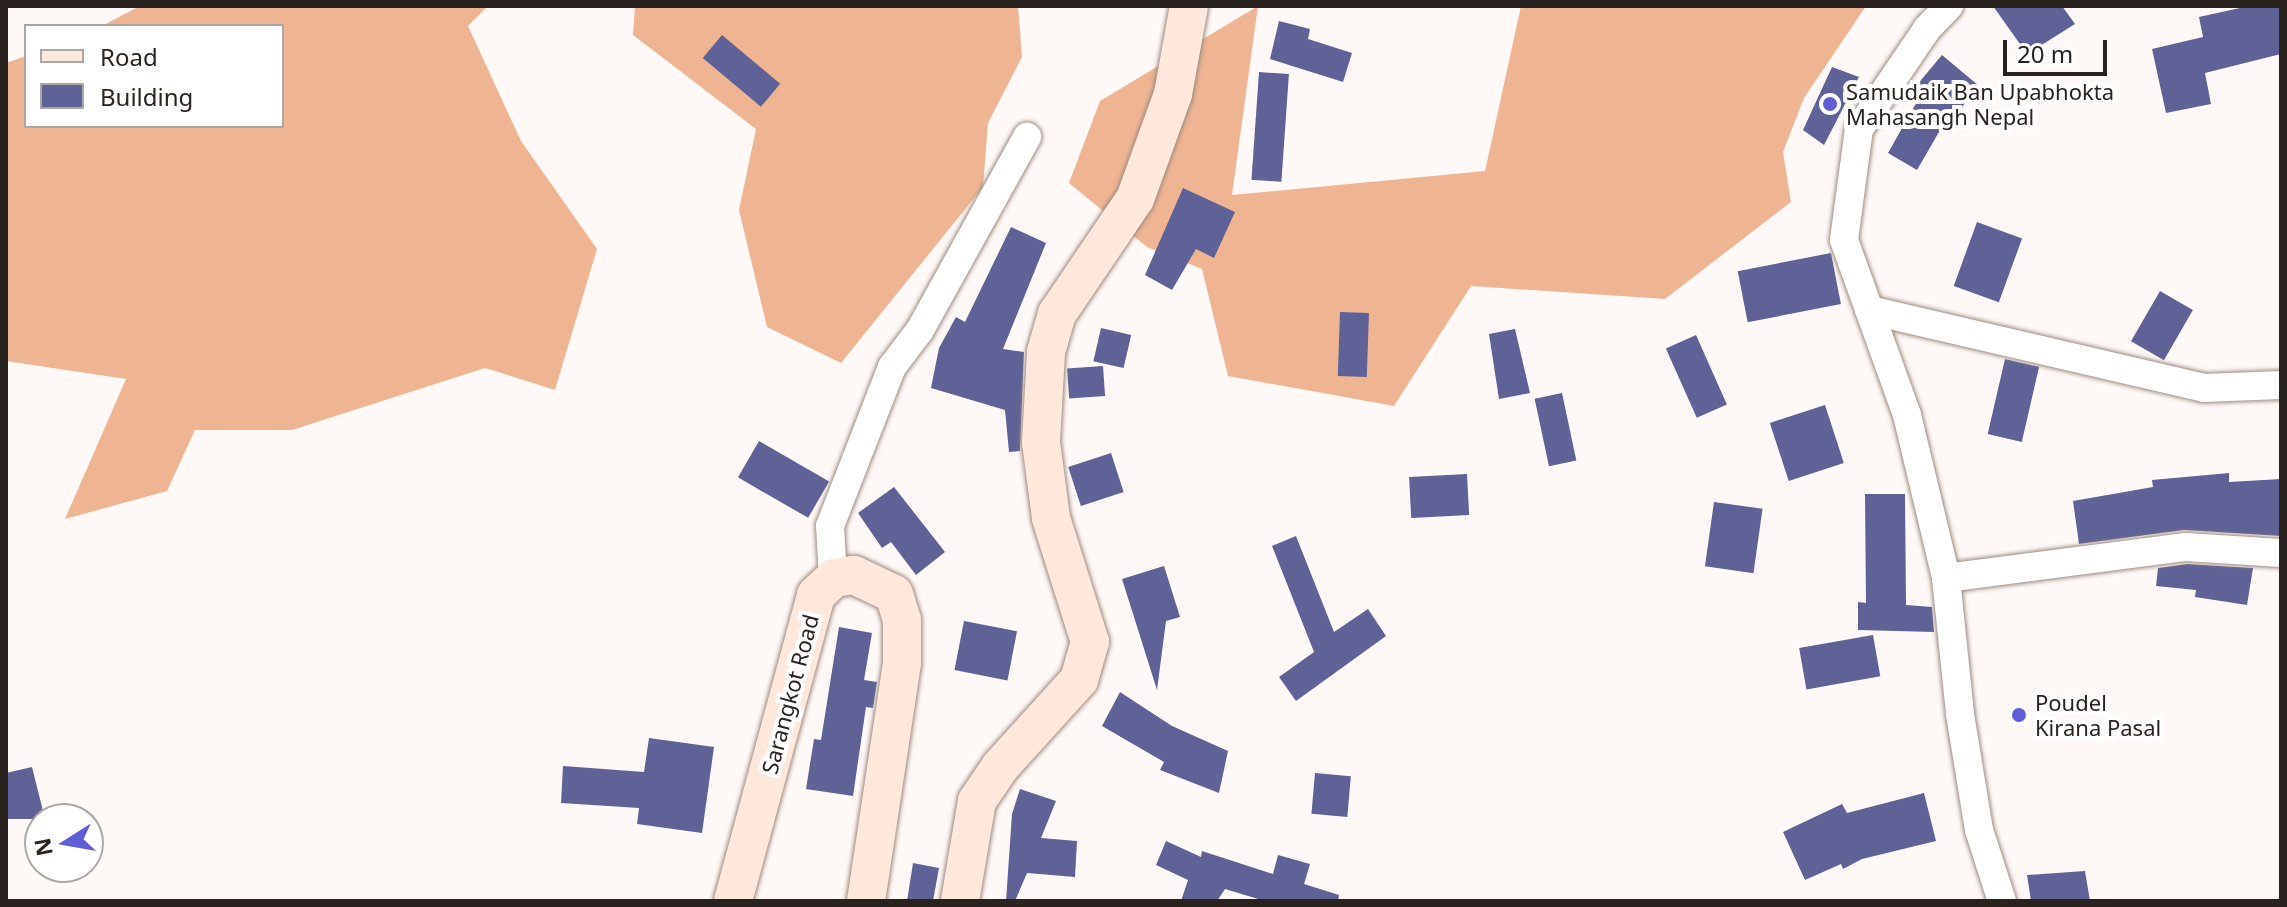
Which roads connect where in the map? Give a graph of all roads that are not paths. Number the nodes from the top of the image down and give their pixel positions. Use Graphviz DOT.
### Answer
graph roads {
  1 [pos="1189,6"];
  2 [pos="1949,6"];
  3 [pos="1027,137"];
  4 [pos="1869,310"];
  5 [pos="2281,385"];
  6 [pos="2281,553"];
  7 [pos="1946,578"];
  8 [pos="833,579"];
  9 [pos="733,901"];
  10 [pos="866,901"];
  11 [pos="960,901"];
  12 [pos="2002,901"];
  1 -- 11 [label="street"];
  2 -- 4 [label="street"];
  3 -- 8 [label="street"];
  4 -- 5 [label="street"];
  4 -- 7 [label="street"];
  6 -- 7 [label="street"];
  7 -- 12 [label="street"];
  8 -- 9 [label="street, Sarangkot Road"];
  8 -- 10 [label="street"];
}
